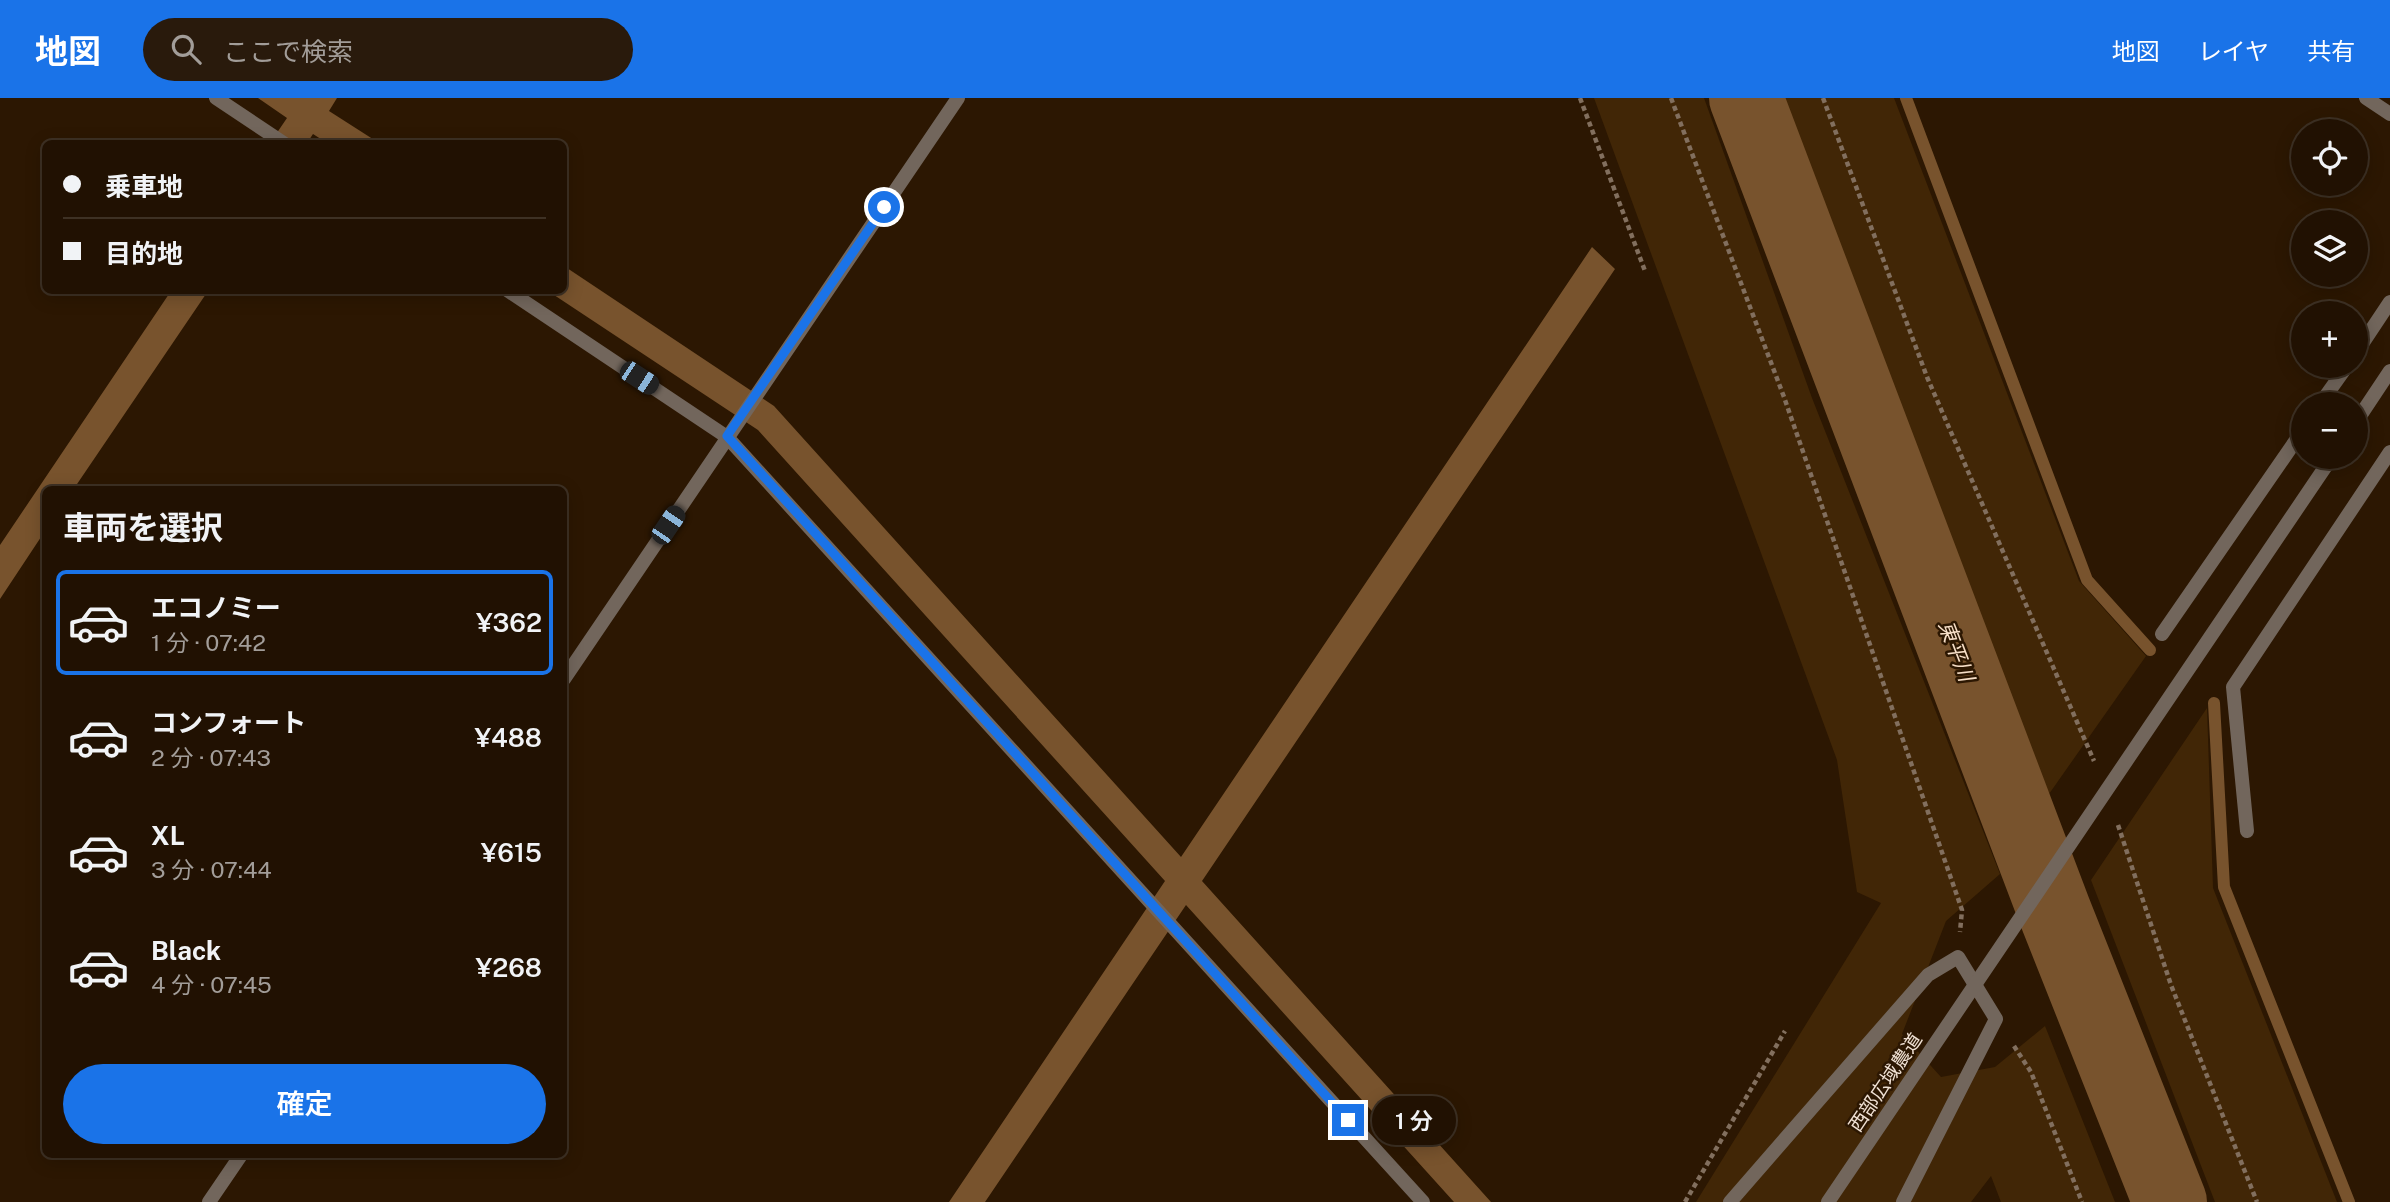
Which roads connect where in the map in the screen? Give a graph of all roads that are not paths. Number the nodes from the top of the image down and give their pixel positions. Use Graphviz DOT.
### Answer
graph roads {
  1 [pos="216,98"];
  2 [pos="958,98"];
  3 [pos="2366,98"];
  4 [pos="2390,114"];
  5 [pos="279,140"];
  6 [pos="513,294"];
  7 [pos="2390,302"];
  8 [pos="2368,335"];
  9 [pos="2390,371"];
  10 [pos="2368,404"];
  11 [pos="727,436"];
  12 [pos="2291,447"];
  13 [pos="2390,452"];
  14 [pos="2324,469"];
  15 [pos="2162,634"];
  16 [pos="567,675"];
  17 [pos="2247,831"];
  18 [pos="1973,984"];
  19 [pos="239,1158"];
  20 [pos="209,1202"];
  21 [pos="1423,1202"];
  22 [pos="1730,1202"];
  23 [pos="1828,1202"];
  24 [pos="1903,1202"];
  1 -- 5 [label="street"];
  2 -- 11 [label="street"];
  3 -- 4 [label="street"];
  6 -- 11 [label="street"];
  7 -- 8 [label="street"];
  9 -- 10 [label="street"];
  11 -- 16 [label="street"];
  11 -- 21 [label="street"];
  12 -- 15 [label="street"];
  13 -- 17 [label="street"];
  14 -- 18 [label="street, 西部広域農道"];
  18 -- 22 [label="street"];
  18 -- 23 [label="street, 西部広域農道"];
  18 -- 24 [label="street"];
  19 -- 20 [label="street"];
}
